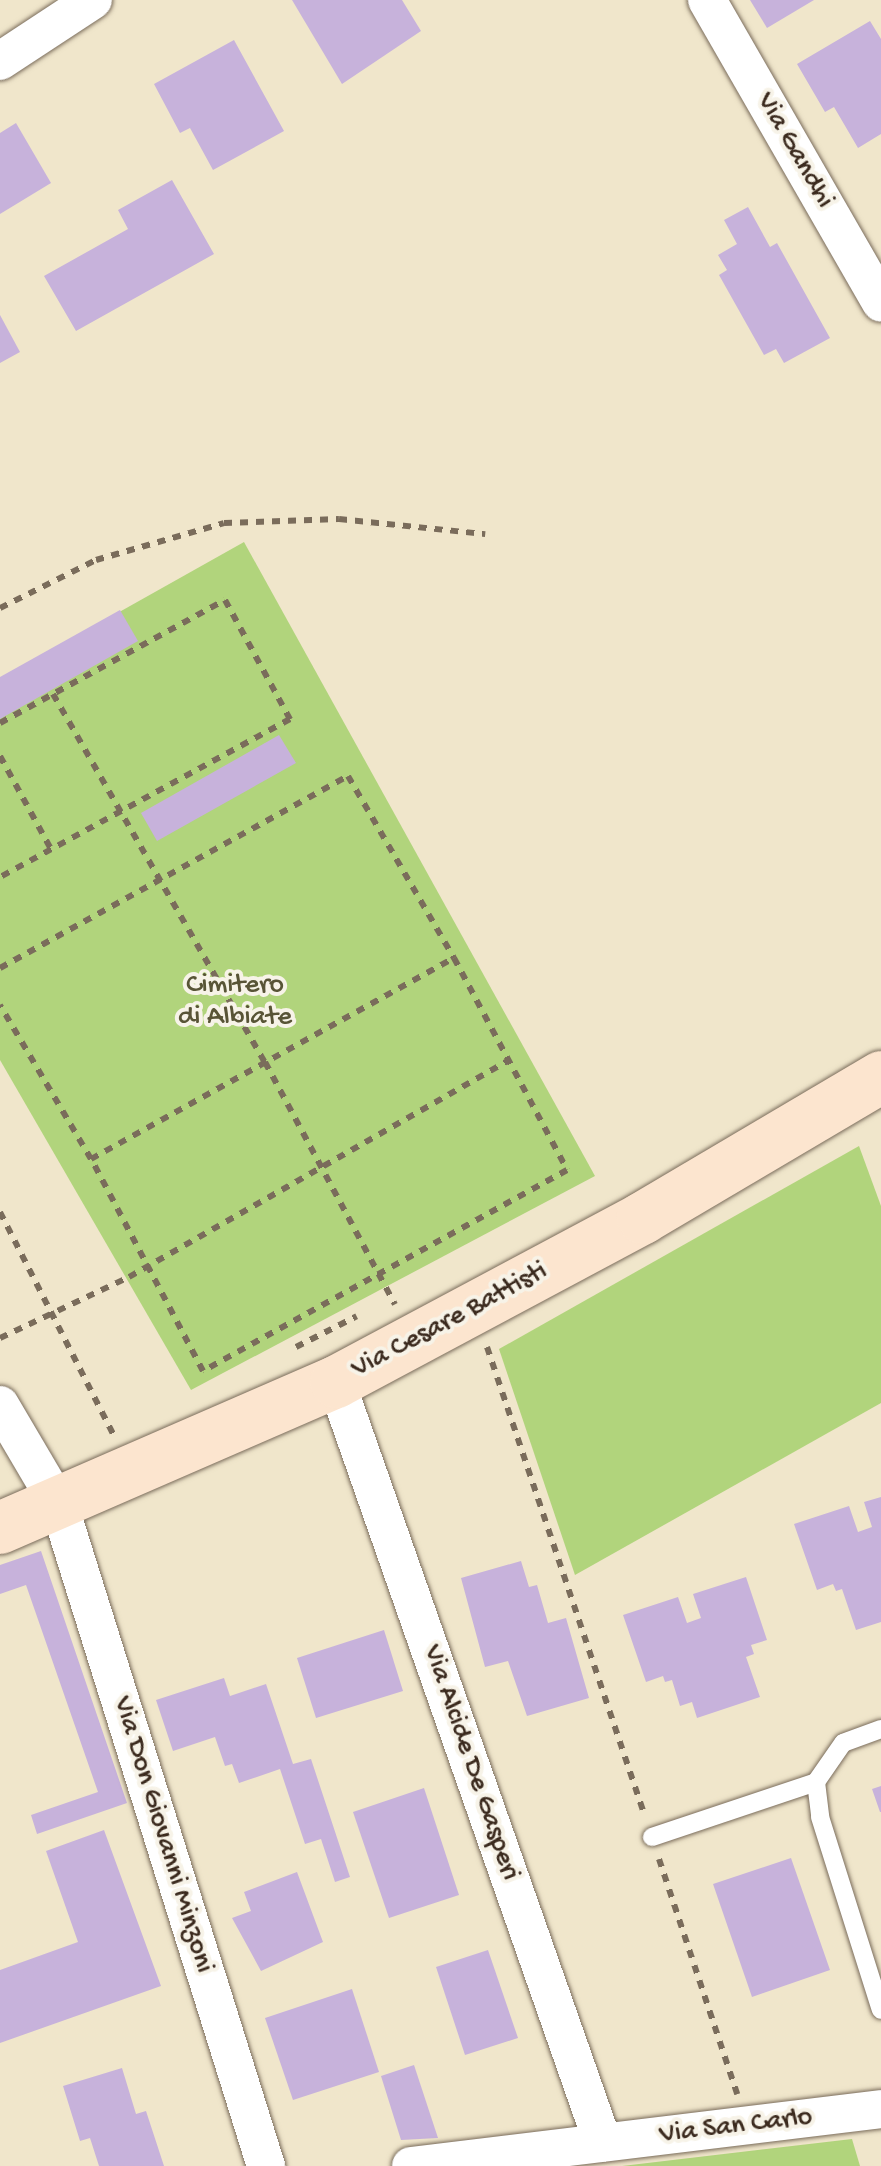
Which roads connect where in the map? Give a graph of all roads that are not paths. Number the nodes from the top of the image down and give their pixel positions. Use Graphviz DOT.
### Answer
graph roads {
  1 [pos="93,0"];
  2 [pos="707,0"];
  3 [pos="3,52"];
  4 [pos="881,302"];
  5 [pos="881,1077"];
  6 [pos="336,1382"];
  7 [pos="0,1406"];
  8 [pos="58,1505"];
  9 [pos="0,1528"];
  10 [pos="881,1729"];
  11 [pos="816,1782"];
  12 [pos="652,1837"];
  13 [pos="881,2010"];
  14 [pos="878,2119"];
  15 [pos="603,2143"];
  16 [pos="266,2166"];
  17 [pos="412,2166"];
  1 -- 3 [label="street"];
  2 -- 4 [label="street, Via Gandhi"];
  5 -- 6 [label="street, Via Cesare Battisti"];
  6 -- 8 [label="street, Via Cesare Battisti"];
  6 -- 15 [label="street, Via Alcide De Gasperi"];
  7 -- 8 [label="street, Via Don Giovanni Minzoni"];
  8 -- 9 [label="street, Via Cesare Battisti"];
  8 -- 16 [label="street, Via Don Giovanni Minzoni"];
  10 -- 11 [label="lane"];
  11 -- 12 [label="lane"];
  11 -- 13 [label="lane"];
  14 -- 15 [label="street, Via San Carlo"];
  15 -- 17 [label="street, Via San Carlo"];
}
